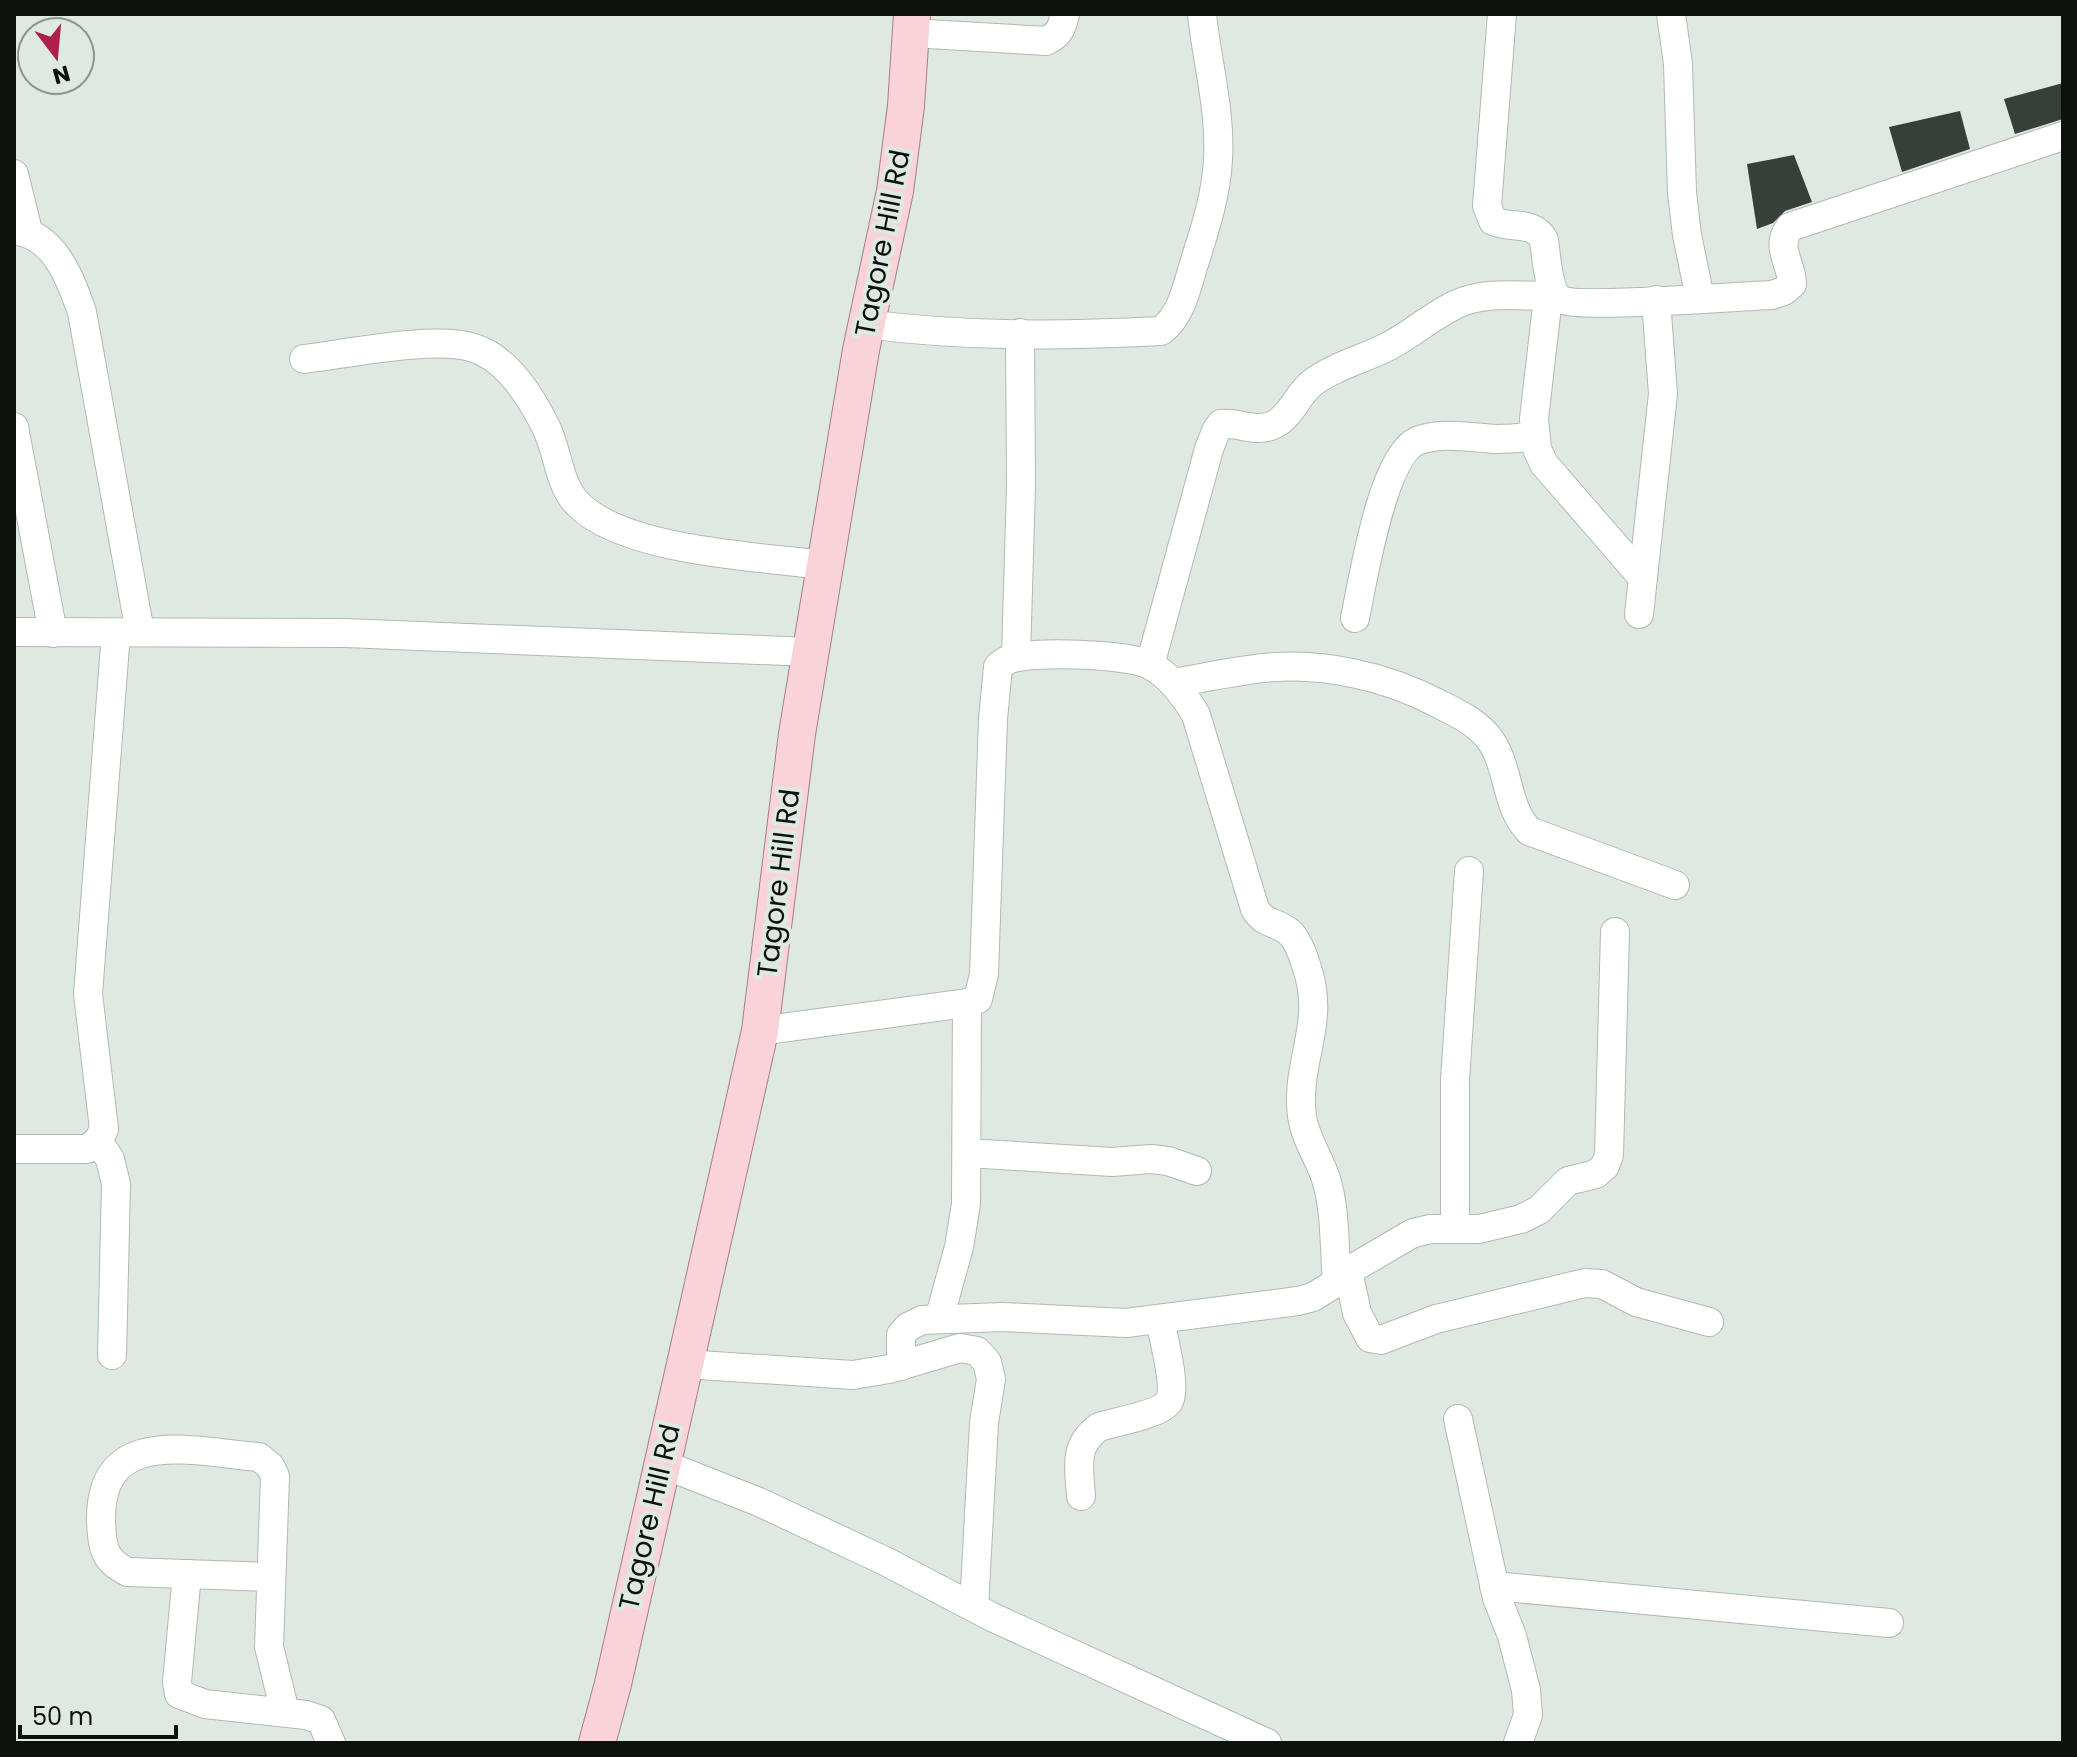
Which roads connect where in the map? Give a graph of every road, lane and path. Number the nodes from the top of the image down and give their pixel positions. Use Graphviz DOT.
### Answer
graph roads {
  1 [pos="1065,14"];
  2 [pos="1202,14"];
  3 [pos="1502,14"];
  4 [pos="1671,14"];
  5 [pos="912,24"];
  6 [pos="2063,136"];
  7 [pos="14,174"];
  8 [pos="21,230"];
  9 [pos="1549,288"];
  10 [pos="1700,298"];
  11 [pos="1656,300"];
  12 [pos="866,324"];
  13 [pos="1020,333"];
  14 [pos="304,359"];
  15 [pos="14,427"];
  16 [pos="1534,436"];
  17 [pos="825,565"];
  18 [pos="1643,578"];
  19 [pos="1639,614"];
  20 [pos="1355,618"];
  21 [pos="14,632"];
  22 [pos="128,632"];
  23 [pos="53,633"];
  24 [pos="810,652"];
  25 [pos="1016,657"];
  26 [pos="1150,665"];
  27 [pos="1173,683"];
  28 [pos="1469,871"];
  29 [pos="1675,885"];
  30 [pos="1615,932"];
  31 [pos="967,1003"];
  32 [pos="760,1031"];
  33 [pos="98,1141"];
  34 [pos="14,1149"];
  35 [pos="968,1153"];
  36 [pos="1197,1171"];
  37 [pos="1455,1228"];
  38 [pos="1343,1277"];
  39 [pos="939,1319"];
  40 [pos="1160,1320"];
  41 [pos="1709,1322"];
  42 [pos="112,1355"];
  43 [pos="684,1364"];
  44 [pos="901,1366"];
  45 [pos="1458,1419"];
  46 [pos="660,1463"];
  47 [pos="1081,1496"];
  48 [pos="187,1574"];
  49 [pos="271,1577"];
  50 [pos="1494,1586"];
  51 [pos="983,1612"];
  52 [pos="1889,1623"];
  53 [pos="285,1712"];
  54 [pos="331,1743"];
  55 [pos="597,1743"];
  56 [pos="1267,1743"];
  57 [pos="1518,1743"];
  1 -- 5 [label="street"];
  2 -- 13 [label="street"];
  3 -- 9 [label="street"];
  4 -- 10 [label="street"];
  5 -- 12 [label="main road, Tagore Hill Rd"];
  6 -- 10 [label="street"];
  7 -- 8 [label="street"];
  8 -- 22 [label="street"];
  9 -- 11 [label="street"];
  9 -- 16 [label="street"];
  9 -- 26 [label="street"];
  10 -- 11 [label="street"];
  11 -- 18 [label="street"];
  12 -- 13 [label="street"];
  12 -- 17 [label="main road, Tagore Hill Rd"];
  13 -- 25 [label="street"];
  14 -- 17 [label="street"];
  15 -- 23 [label="street"];
  16 -- 18 [label="street"];
  16 -- 20 [label="street"];
  17 -- 24 [label="main road, Tagore Hill Rd"];
  18 -- 19 [label="street"];
  21 -- 23 [label="street"];
  22 -- 23 [label="street"];
  22 -- 24 [label="street"];
  22 -- 33 [label="street"];
  24 -- 32 [label="main road, Tagore Hill Rd"];
  25 -- 26 [label="street"];
  25 -- 31 [label="street"];
  26 -- 27 [label="street"];
  27 -- 29 [label="street"];
  27 -- 38 [label="street"];
  28 -- 37 [label="street"];
  30 -- 37 [label="street"];
  31 -- 32 [label="street"];
  31 -- 35 [label="street"];
  32 -- 43 [label="main road, Tagore Hill Rd"];
  33 -- 34 [label="street"];
  33 -- 42 [label="street"];
  35 -- 36 [label="street"];
  35 -- 39 [label="street"];
  37 -- 38 [label="street"];
  38 -- 40 [label="street"];
  38 -- 41 [label="street"];
  39 -- 40 [label="street"];
  39 -- 44 [label="street"];
  40 -- 47 [label="street"];
  43 -- 44 [label="street"];
  43 -- 46 [label="main road, Tagore Hill Rd"];
  44 -- 51 [label="street"];
  45 -- 50 [label="street"];
  46 -- 51 [label="street"];
  46 -- 55 [label="main road, Tagore Hill Rd"];
  48 -- 49 [label="street"];
  48 -- 49 [label="street"];
  48 -- 53 [label="street"];
  49 -- 53 [label="street"];
  50 -- 52 [label="street"];
  50 -- 57 [label="street"];
  51 -- 56 [label="street"];
  53 -- 54 [label="street"];
}
